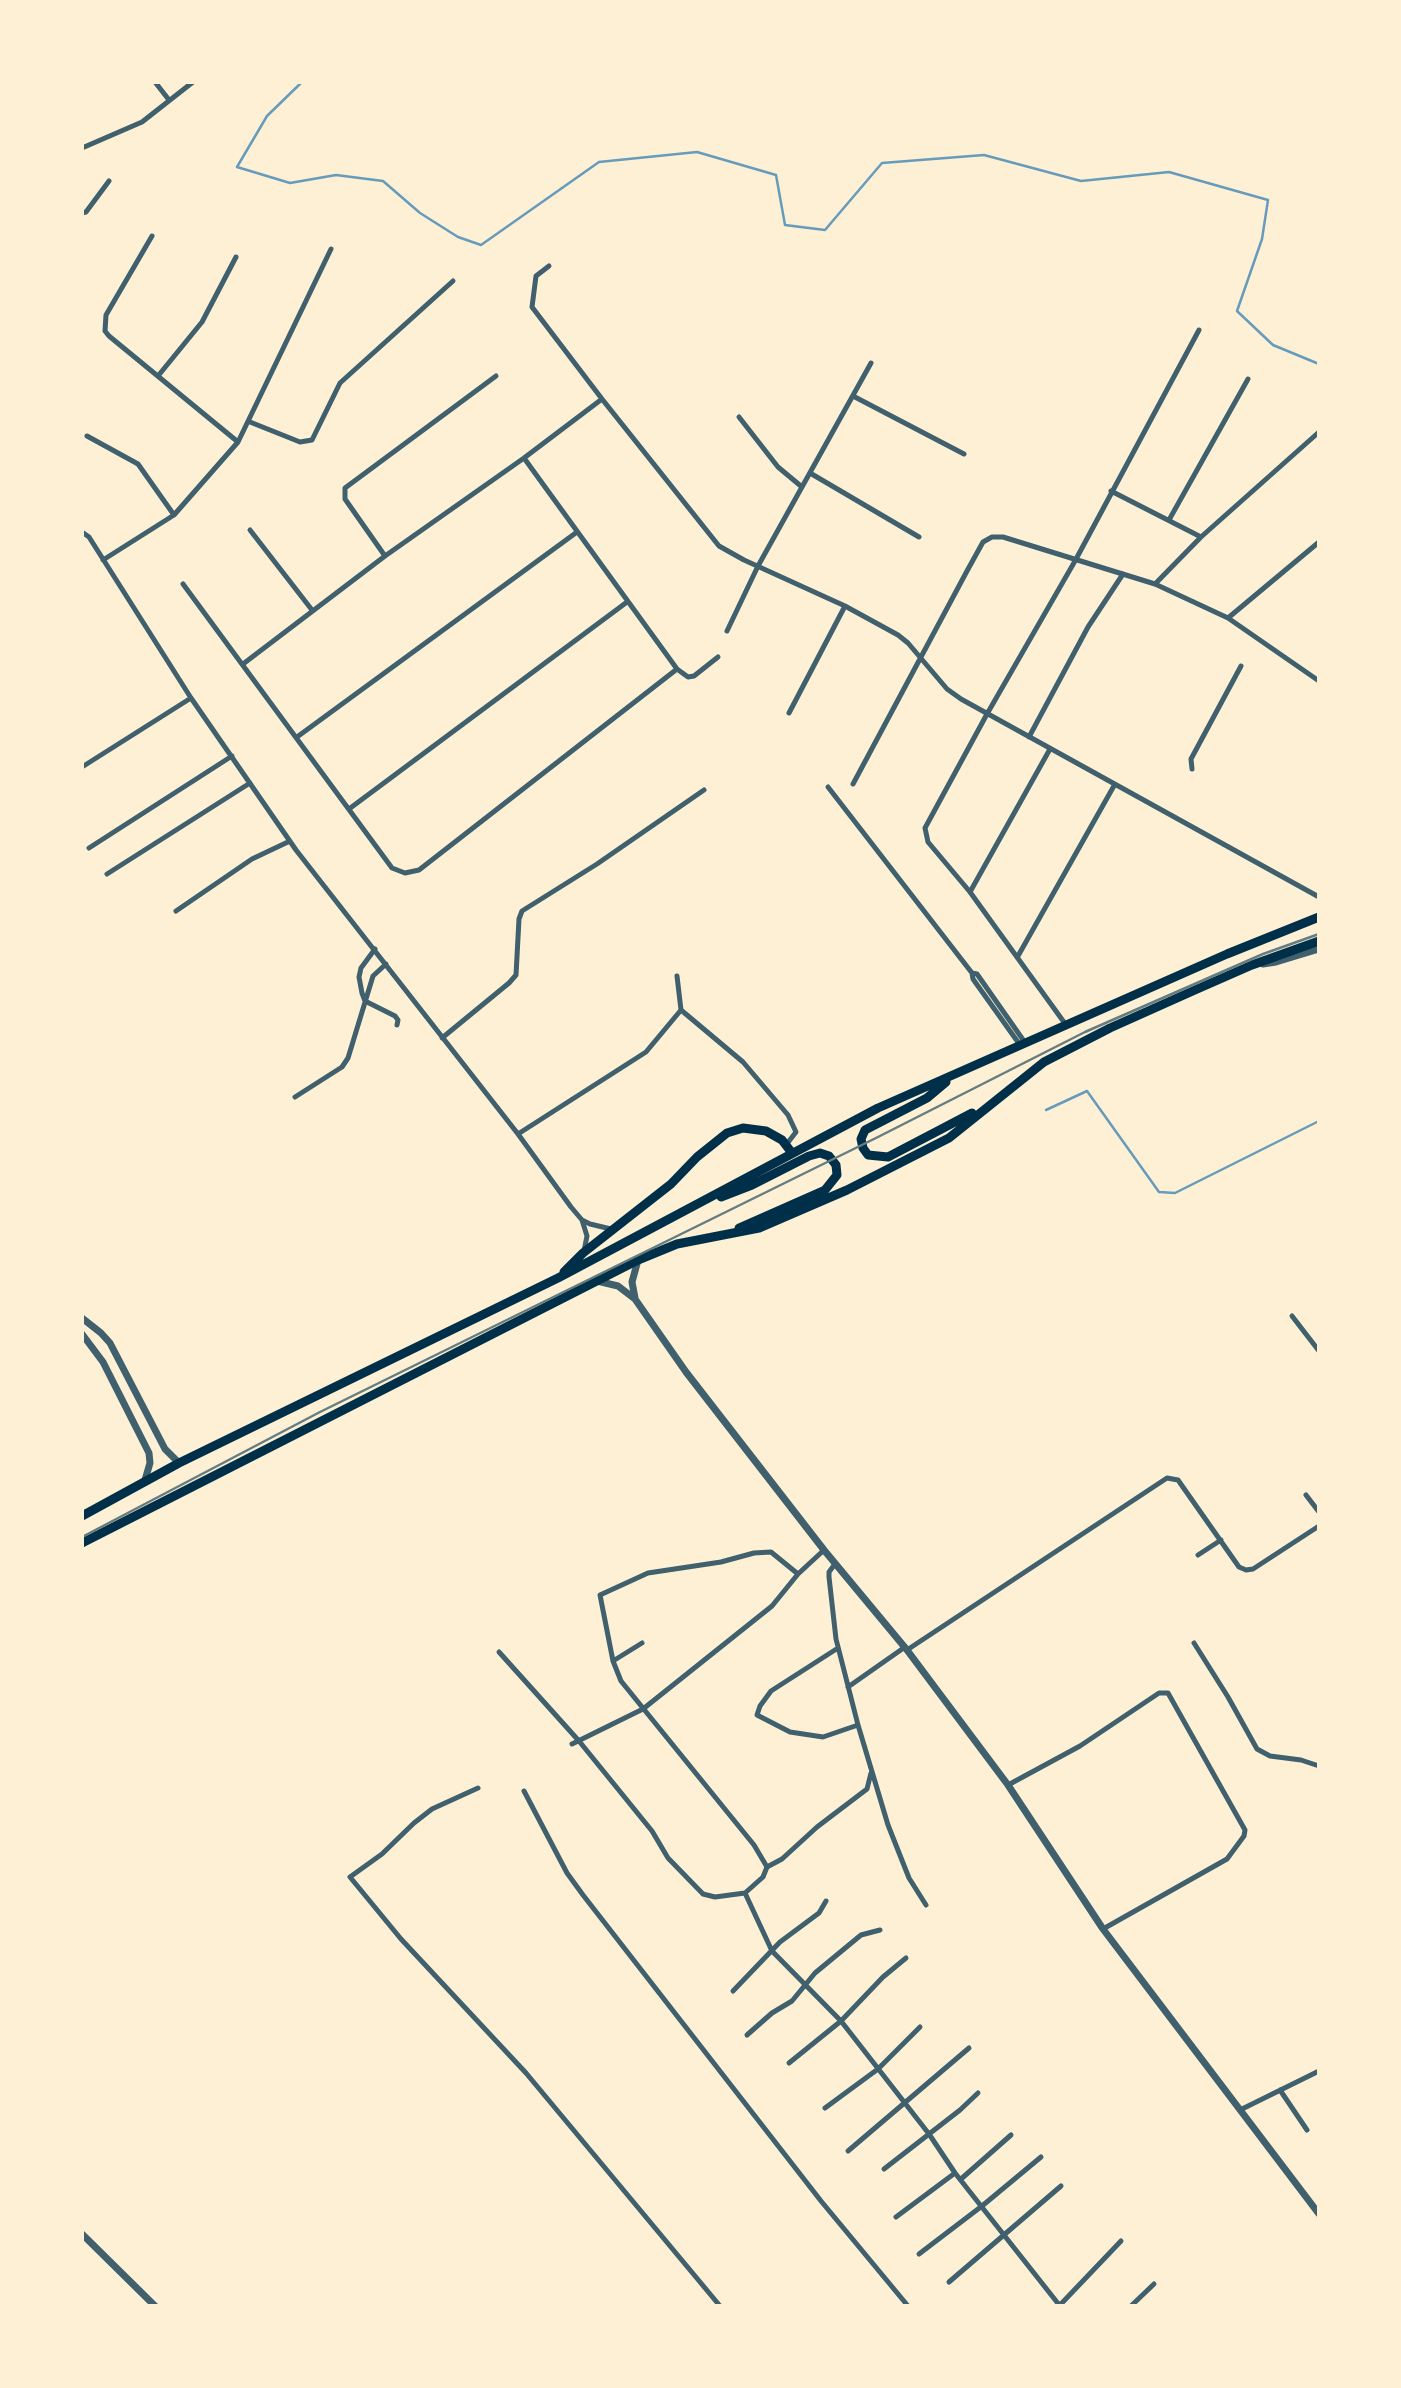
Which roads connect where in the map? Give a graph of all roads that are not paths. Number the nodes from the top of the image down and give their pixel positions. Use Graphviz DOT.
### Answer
graph roads {
  1 [pos="155,82"];
  2 [pos="193,82"];
  3 [pos="169,100"];
  4 [pos="82,148"];
  5 [pos="109,180"];
  6 [pos="82,213"];
  7 [pos="152,236"];
  8 [pos="331,249"];
  9 [pos="236,257"];
  10 [pos="549,266"];
  11 [pos="453,281"];
  12 [pos="1199,330"];
  13 [pos="871,363"];
  14 [pos="158,376"];
  15 [pos="496,376"];
  16 [pos="1248,379"];
  17 [pos="853,396"];
  18 [pos="601,399"];
  19 [pos="739,417"];
  20 [pos="250,422"];
  21 [pos="1319,432"];
  22 [pos="87,436"];
  23 [pos="238,442"];
  24 [pos="964,454"];
  25 [pos="524,458"];
  26 [pos="810,472"];
  27 [pos="802,487"];
  28 [pos="1111,491"];
  29 [pos="174,515"];
  30 [pos="1170,520"];
  31 [pos="250,530"];
  32 [pos="82,532"];
  33 [pos="577,532"];
  34 [pos="919,537"];
  35 [pos="1202,537"];
  36 [pos="1319,542"];
  37 [pos="385,556"];
  38 [pos="103,560"];
  39 [pos="1075,561"];
  40 [pos="758,566"];
  41 [pos="1123,574"];
  42 [pos="183,584"];
  43 [pos="1155,584"];
  44 [pos="627,602"];
  45 [pos="845,606"];
  46 [pos="312,610"];
  47 [pos="1228,618"];
  48 [pos="727,631"];
  49 [pos="718,657"];
  50 [pos="921,657"];
  51 [pos="243,664"];
  52 [pos="1241,666"];
  53 [pos="677,669"];
  54 [pos="1319,681"];
  55 [pos="191,698"];
  56 [pos="789,713"];
  57 [pos="987,714"];
  58 [pos="297,737"];
  59 [pos="1029,737"];
  60 [pos="1050,749"];
  61 [pos="232,756"];
  62 [pos="82,767"];
  63 [pos="1192,769"];
  64 [pos="250,783"];
  65 [pos="853,784"];
  66 [pos="1115,784"];
  67 [pos="828,787"];
  68 [pos="704,790"];
  69 [pos="349,809"];
  70 [pos="290,841"];
  71 [pos="89,848"];
  72 [pos="107,874"];
  73 [pos="970,892"];
  74 [pos="1319,897"];
  75 [pos="176,911"];
  76 [pos="1319,917"];
  77 [pos="1319,942"];
  78 [pos="1319,948"];
  79 [pos="375,949"];
  80 [pos="1018,956"];
  81 [pos="386,964"];
  82 [pos="1252,965"];
  83 [pos="677,976"];
  84 [pos="365,1001"];
  85 [pos="681,1010"];
  86 [pos="1066,1025"];
  87 [pos="397,1026"];
  88 [pos="442,1038"];
  89 [pos="1023,1045"];
  90 [pos="953,1076"];
  91 [pos="295,1097"];
  92 [pos="992,1102"];
  93 [pos="518,1134"];
  94 [pos="789,1149"];
  95 [pos="682,1213"];
  96 [pos="582,1220"];
  97 [pos="613,1228"];
  98 [pos="722,1236"];
  99 [pos="583,1253"];
  100 [pos="639,1260"];
  101 [pos="558,1278"];
  102 [pos="595,1281"];
  103 [pos="635,1299"];
  104 [pos="1292,1316"];
  105 [pos="82,1318"];
  106 [pos="82,1334"];
  107 [pos="1319,1351"];
  108 [pos="141,1404"];
  109 [pos="129,1411"];
  110 [pos="179,1463"];
  111 [pos="145,1480"];
  112 [pos="1306,1495"];
  113 [pos="1319,1512"];
  114 [pos="82,1516"];
  115 [pos="1319,1526"];
  116 [pos="1221,1540"];
  117 [pos="82,1543"];
  118 [pos="824,1550"];
  119 [pos="1198,1555"];
  120 [pos="835,1564"];
  121 [pos="798,1574"];
  122 [pos="642,1643"];
  123 [pos="1194,1643"];
  124 [pos="838,1648"];
  125 [pos="906,1649"];
  126 [pos="499,1652"];
  127 [pos="613,1661"];
  128 [pos="848,1688"];
  129 [pos="643,1709"];
  130 [pos="858,1726"];
  131 [pos="575,1742"];
  132 [pos="1319,1766"];
  133 [pos="872,1770"];
  134 [pos="1008,1785"];
  135 [pos="478,1788"];
  136 [pos="524,1791"];
  137 [pos="766,1867"];
  138 [pos="745,1893"];
  139 [pos="826,1901"];
  140 [pos="926,1905"];
  141 [pos="1102,1929"];
  142 [pos="880,1930"];
  143 [pos="772,1951"];
  144 [pos="906,1958"];
  145 [pos="807,1984"];
  146 [pos="733,1991"];
  147 [pos="841,2021"];
  148 [pos="920,2027"];
  149 [pos="747,2035"];
  150 [pos="969,2048"];
  151 [pos="789,2063"];
  152 [pos="878,2069"];
  153 [pos="1319,2071"];
  154 [pos="1280,2090"];
  155 [pos="978,2094"];
  156 [pos="904,2104"];
  157 [pos="825,2108"];
  158 [pos="1240,2110"];
  159 [pos="1307,2130"];
  160 [pos="929,2134"];
  161 [pos="1012,2135"];
  162 [pos="848,2151"];
  163 [pos="1041,2157"];
  164 [pos="884,2169"];
  165 [pos="955,2173"];
  166 [pos="961,2179"];
  167 [pos="1061,2186"];
  168 [pos="982,2206"];
  169 [pos="1319,2214"];
  170 [pos="896,2217"];
  171 [pos="82,2234"];
  172 [pos="1006,2235"];
  173 [pos="1121,2241"];
  174 [pos="919,2254"];
  175 [pos="949,2282"];
  176 [pos="1154,2284"];
  177 [pos="1060,2305"];
  178 [pos="155,2306"];
  179 [pos="720,2306"];
  180 [pos="908,2306"];
  181 [pos="1131,2306"];
  1 -- 3 [label="street"];
  2 -- 3 [label="street"];
  3 -- 4 [label="street"];
  5 -- 6 [label="street"];
  7 -- 14 [label="street"];
  8 -- 20 [label="street"];
  9 -- 14 [label="street"];
  10 -- 18 [label="street"];
  11 -- 20 [label="street"];
  12 -- 28 [label="street"];
  13 -- 17 [label="street"];
  14 -- 23 [label="street"];
  15 -- 37 [label="street"];
  16 -- 30 [label="street"];
  17 -- 24 [label="street"];
  17 -- 26 [label="street"];
  18 -- 25 [label="street"];
  18 -- 40 [label="street"];
  19 -- 27 [label="street"];
  20 -- 23 [label="street"];
  21 -- 35 [label="street"];
  22 -- 29 [label="street"];
  23 -- 29 [label="street"];
  25 -- 33 [label="street"];
  25 -- 37 [label="street"];
  26 -- 27 [label="street"];
  26 -- 34 [label="street"];
  27 -- 40 [label="street"];
  28 -- 30 [label="street"];
  28 -- 39 [label="street"];
  29 -- 38 [label="street"];
  30 -- 35 [label="street"];
  31 -- 46 [label="street"];
  32 -- 38 [label="street"];
  33 -- 44 [label="street"];
  33 -- 58 [label="street"];
  35 -- 43 [label="street"];
  36 -- 47 [label="street"];
  37 -- 46 [label="street"];
  38 -- 55 [label="street"];
  39 -- 41 [label="street"];
  39 -- 50 [label="street"];
  39 -- 57 [label="street"];
  40 -- 45 [label="street"];
  40 -- 48 [label="street"];
  41 -- 43 [label="street"];
  41 -- 59 [label="street"];
  42 -- 51 [label="street"];
  43 -- 47 [label="street"];
  44 -- 53 [label="street"];
  44 -- 69 [label="street"];
  45 -- 50 [label="street"];
  45 -- 56 [label="street"];
  46 -- 51 [label="street"];
  47 -- 54 [label="street"];
  49 -- 53 [label="street"];
  50 -- 57 [label="street"];
  50 -- 65 [label="street"];
  51 -- 58 [label="street"];
  52 -- 63 [label="street"];
  53 -- 69 [label="street"];
  55 -- 61 [label="street"];
  55 -- 62 [label="street"];
  57 -- 59 [label="street"];
  57 -- 73 [label="street"];
  58 -- 69 [label="street"];
  59 -- 60 [label="street"];
  60 -- 66 [label="street"];
  60 -- 73 [label="street"];
  61 -- 64 [label="street"];
  61 -- 71 [label="street"];
  64 -- 70 [label="street"];
  64 -- 72 [label="street"];
  66 -- 74 [label="street"];
  66 -- 80 [label="street"];
  67 -- 89 [label="street"];
  68 -- 88 [label="street"];
  70 -- 75 [label="street"];
  70 -- 79 [label="street"];
  73 -- 80 [label="street"];
  76 -- 86 [label="main road"];
  77 -- 82 [label="main road"];
  78 -- 82 [label="street"];
  79 -- 81 [label="street"];
  79 -- 84 [label="street"];
  80 -- 86 [label="street"];
  81 -- 84 [label="street"];
  81 -- 88 [label="street"];
  82 -- 92 [label="main road"];
  83 -- 85 [label="street"];
  84 -- 87 [label="street"];
  84 -- 91 [label="street"];
  85 -- 93 [label="street"];
  85 -- 94 [label="street"];
  86 -- 89 [label="main road"];
  88 -- 93 [label="street"];
  89 -- 90 [label="main road"];
  90 -- 92 [label="main road"];
  90 -- 94 [label="main road"];
  92 -- 98 [label="main road"];
  93 -- 96 [label="street"];
  94 -- 95 [label="main road"];
  94 -- 97 [label="main road"];
  95 -- 98 [label="main road"];
  95 -- 101 [label="main road"];
  96 -- 97 [label="street"];
  96 -- 99 [label="street"];
  97 -- 99 [label="main road"];
  98 -- 100 [label="main road"];
  99 -- 101 [label="main road"];
  100 -- 102 [label="main road"];
  100 -- 103 [label="street"];
  101 -- 110 [label="main road"];
  102 -- 103 [label="street"];
  102 -- 117 [label="main road"];
  103 -- 118 [label="street"];
  104 -- 107 [label="street"];
  105 -- 108 [label="street"];
  106 -- 109 [label="street"];
  108 -- 109 [label="street"];
  108 -- 110 [label="street"];
  109 -- 111 [label="street"];
  110 -- 111 [label="main road"];
  111 -- 114 [label="main road"];
  112 -- 113 [label="street"];
  115 -- 116 [label="street"];
  116 -- 119 [label="street"];
  116 -- 125 [label="street"];
  118 -- 120 [label="street"];
  118 -- 121 [label="street"];
  120 -- 124 [label="street"];
  120 -- 125 [label="street"];
  121 -- 127 [label="street"];
  121 -- 129 [label="street"];
  122 -- 127 [label="street"];
  123 -- 132 [label="street"];
  124 -- 128 [label="street"];
  124 -- 130 [label="street"];
  125 -- 128 [label="street"];
  125 -- 134 [label="street"];
  126 -- 131 [label="street"];
  127 -- 129 [label="street"];
  128 -- 130 [label="street"];
  129 -- 131 [label="street"];
  129 -- 137 [label="street"];
  130 -- 133 [label="street"];
  131 -- 138 [label="street"];
  133 -- 137 [label="street"];
  133 -- 140 [label="street"];
  134 -- 141 [label="street"];
  134 -- 141 [label="street"];
  135 -- 179 [label="street"];
  136 -- 180 [label="street"];
  137 -- 138 [label="street"];
  138 -- 143 [label="street"];
  139 -- 143 [label="street"];
  141 -- 158 [label="street"];
  142 -- 145 [label="street"];
  143 -- 145 [label="street"];
  143 -- 146 [label="street"];
  144 -- 147 [label="street"];
  145 -- 147 [label="street"];
  145 -- 149 [label="street"];
  147 -- 151 [label="street"];
  147 -- 152 [label="street"];
  148 -- 152 [label="street"];
  150 -- 156 [label="street"];
  152 -- 156 [label="street"];
  152 -- 157 [label="street"];
  153 -- 154 [label="street"];
  154 -- 158 [label="street"];
  154 -- 159 [label="street"];
  155 -- 160 [label="street"];
  156 -- 160 [label="street"];
  156 -- 162 [label="street"];
  158 -- 169 [label="street"];
  160 -- 164 [label="street"];
  160 -- 165 [label="street"];
  161 -- 166 [label="street"];
  163 -- 168 [label="street"];
  165 -- 166 [label="street"];
  165 -- 170 [label="street"];
  166 -- 168 [label="street"];
  167 -- 172 [label="street"];
  168 -- 172 [label="street"];
  168 -- 174 [label="street"];
  171 -- 178 [label="street"];
  172 -- 175 [label="street"];
  172 -- 177 [label="street"];
  173 -- 177 [label="street"];
  176 -- 181 [label="street"];
}
